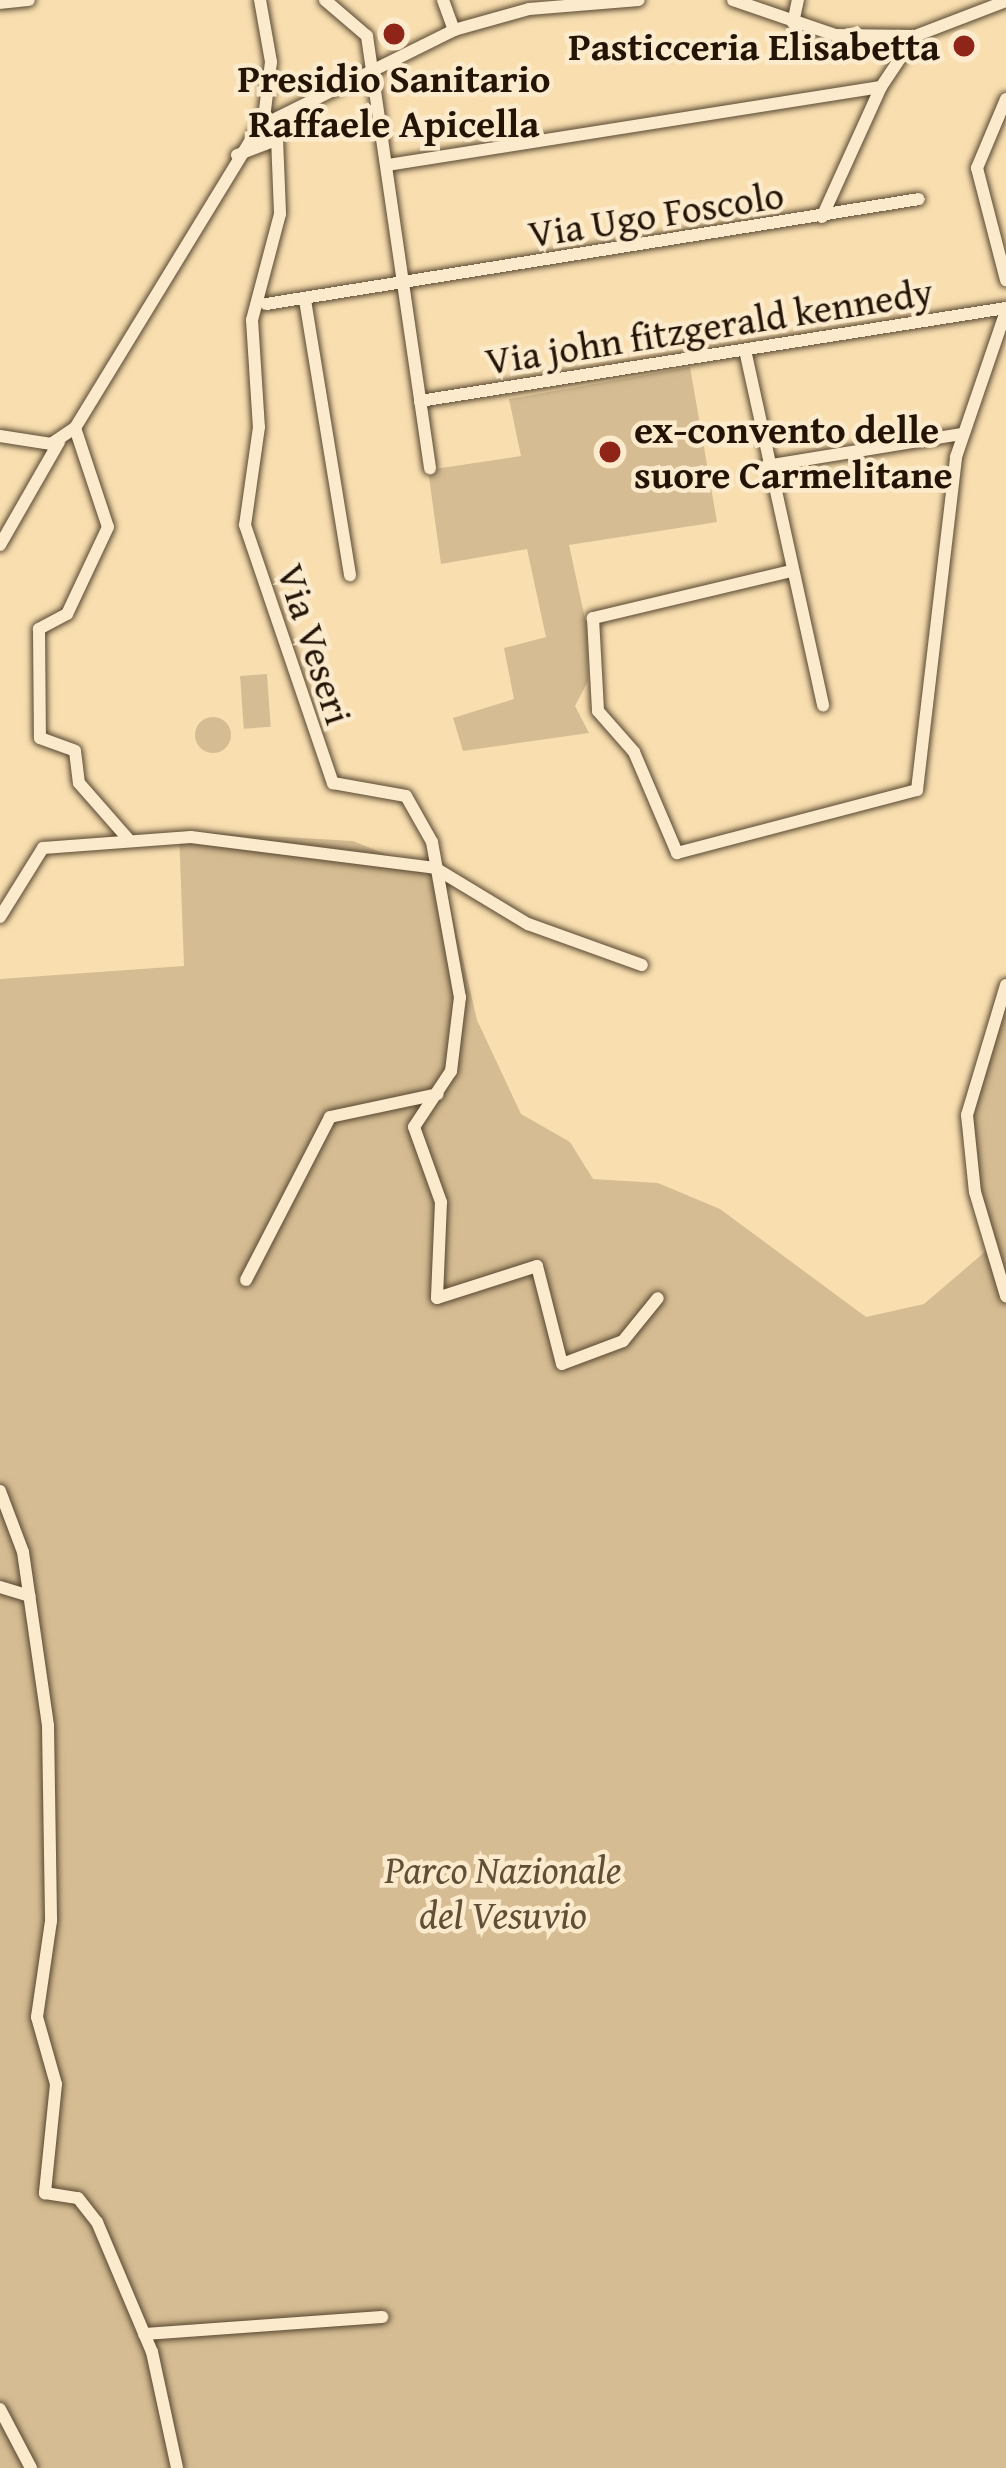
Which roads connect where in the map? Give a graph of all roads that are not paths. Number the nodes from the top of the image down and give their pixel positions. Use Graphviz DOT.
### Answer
graph roads {
  1 [pos="29,0"];
  2 [pos="260,0"];
  3 [pos="325,0"];
  4 [pos="443,0"];
  5 [pos="639,0"];
  6 [pos="733,0"];
  7 [pos="798,0"];
  8 [pos="617,1"];
  9 [pos="1006,1"];
  10 [pos="0,3"];
  11 [pos="794,22"];
  12 [pos="454,31"];
  13 [pos="915,36"];
  14 [pos="371,72"];
  15 [pos="881,87"];
  16 [pos="272,92"];
  17 [pos="1006,99"];
  18 [pos="295,109"];
  19 [pos="273,129"];
  20 [pos="252,136"];
  21 [pos="263,151"];
  22 [pos="237,155"];
  23 [pos="388,165"];
  24 [pos="278,166"];
  25 [pos="841,178"];
  26 [pos="919,199"];
  27 [pos="851,212"];
  28 [pos="822,217"];
  29 [pos="1006,280"];
  30 [pos="403,287"];
  31 [pos="305,300"];
  32 [pos="266,304"];
  33 [pos="1006,310"];
  34 [pos="746,350"];
  35 [pos="420,401"];
  36 [pos="75,428"];
  37 [pos="962,434"];
  38 [pos="0,436"];
  39 [pos="58,442"];
  40 [pos="766,466"];
  41 [pos="430,468"];
  42 [pos="0,545"];
  43 [pos="791,571"];
  44 [pos="350,575"];
  45 [pos="823,706"];
  46 [pos="129,840"];
  47 [pos="435,868"];
  48 [pos="0,917"];
  49 [pos="641,965"];
  50 [pos="1006,985"];
  51 [pos="440,1094"];
  52 [pos="246,1280"];
  53 [pos="1006,1297"];
  54 [pos="658,1298"];
  55 [pos="0,1491"];
  56 [pos="0,1587"];
  57 [pos="30,1596"];
  58 [pos="382,2317"];
  59 [pos="144,2334"];
  60 [pos="0,2409"];
  61 [pos="31,2468"];
  62 [pos="177,2468"];
  1 -- 10 [label="street"];
  2 -- 16 [label="street"];
  3 -- 14 [label="street"];
  4 -- 12 [label="street"];
  5 -- 8 [label="street"];
  6 -- 11 [label="street"];
  7 -- 11 [label="street"];
  8 -- 12 [label="street"];
  9 -- 13 [label="street"];
  11 -- 13 [label="street"];
  12 -- 14 [label="street"];
  13 -- 15 [label="street"];
  14 -- 18 [label="street"];
  14 -- 23 [label="street"];
  15 -- 23 [label="street"];
  15 -- 25 [label="street"];
  16 -- 18 [label="street"];
  16 -- 19 [label="street"];
  17 -- 29 [label="street"];
  18 -- 19 [label="street"];
  19 -- 20 [label="street"];
  19 -- 21 [label="street"];
  19 -- 24 [label="street"];
  20 -- 21 [label="street"];
  20 -- 22 [label="street"];
  21 -- 22 [label="street"];
  21 -- 24 [label="street"];
  22 -- 36 [label="street"];
  23 -- 30 [label="street"];
  24 -- 47 [label="street, Via Veseri"];
  25 -- 27 [label="street"];
  25 -- 28 [label="street"];
  26 -- 27 [label="street, Via Ugo Foscolo"];
  27 -- 28 [label="street, Via Ugo Foscolo"];
  28 -- 30 [label="street, Via Ugo Foscolo"];
  30 -- 31 [label="street, Via Ugo Foscolo"];
  30 -- 35 [label="street"];
  31 -- 32 [label="street, Via Ugo Foscolo"];
  31 -- 44 [label="street"];
  33 -- 34 [label="street, Via john fitzgerald kennedy"];
  33 -- 37 [label="street"];
  34 -- 35 [label="street, Via john fitzgerald kennedy"];
  34 -- 40 [label="street"];
  35 -- 41 [label="street"];
  36 -- 39 [label="street"];
  36 -- 46 [label="street"];
  37 -- 40 [label="street"];
  37 -- 43 [label="street"];
  38 -- 39 [label="street"];
  39 -- 42 [label="street"];
  40 -- 43 [label="street"];
  43 -- 45 [label="street"];
  46 -- 47 [label="street"];
  46 -- 48 [label="street"];
  47 -- 49 [label="street"];
  47 -- 51 [label="street, Via Veseri"];
  50 -- 53 [label="street"];
  51 -- 52 [label="street"];
  51 -- 54 [label="street, Via Veseri"];
  55 -- 57 [label="street"];
  56 -- 57 [label="street"];
  57 -- 59 [label="street"];
  58 -- 59 [label="street"];
  59 -- 62 [label="street"];
  60 -- 61 [label="street"];
}
